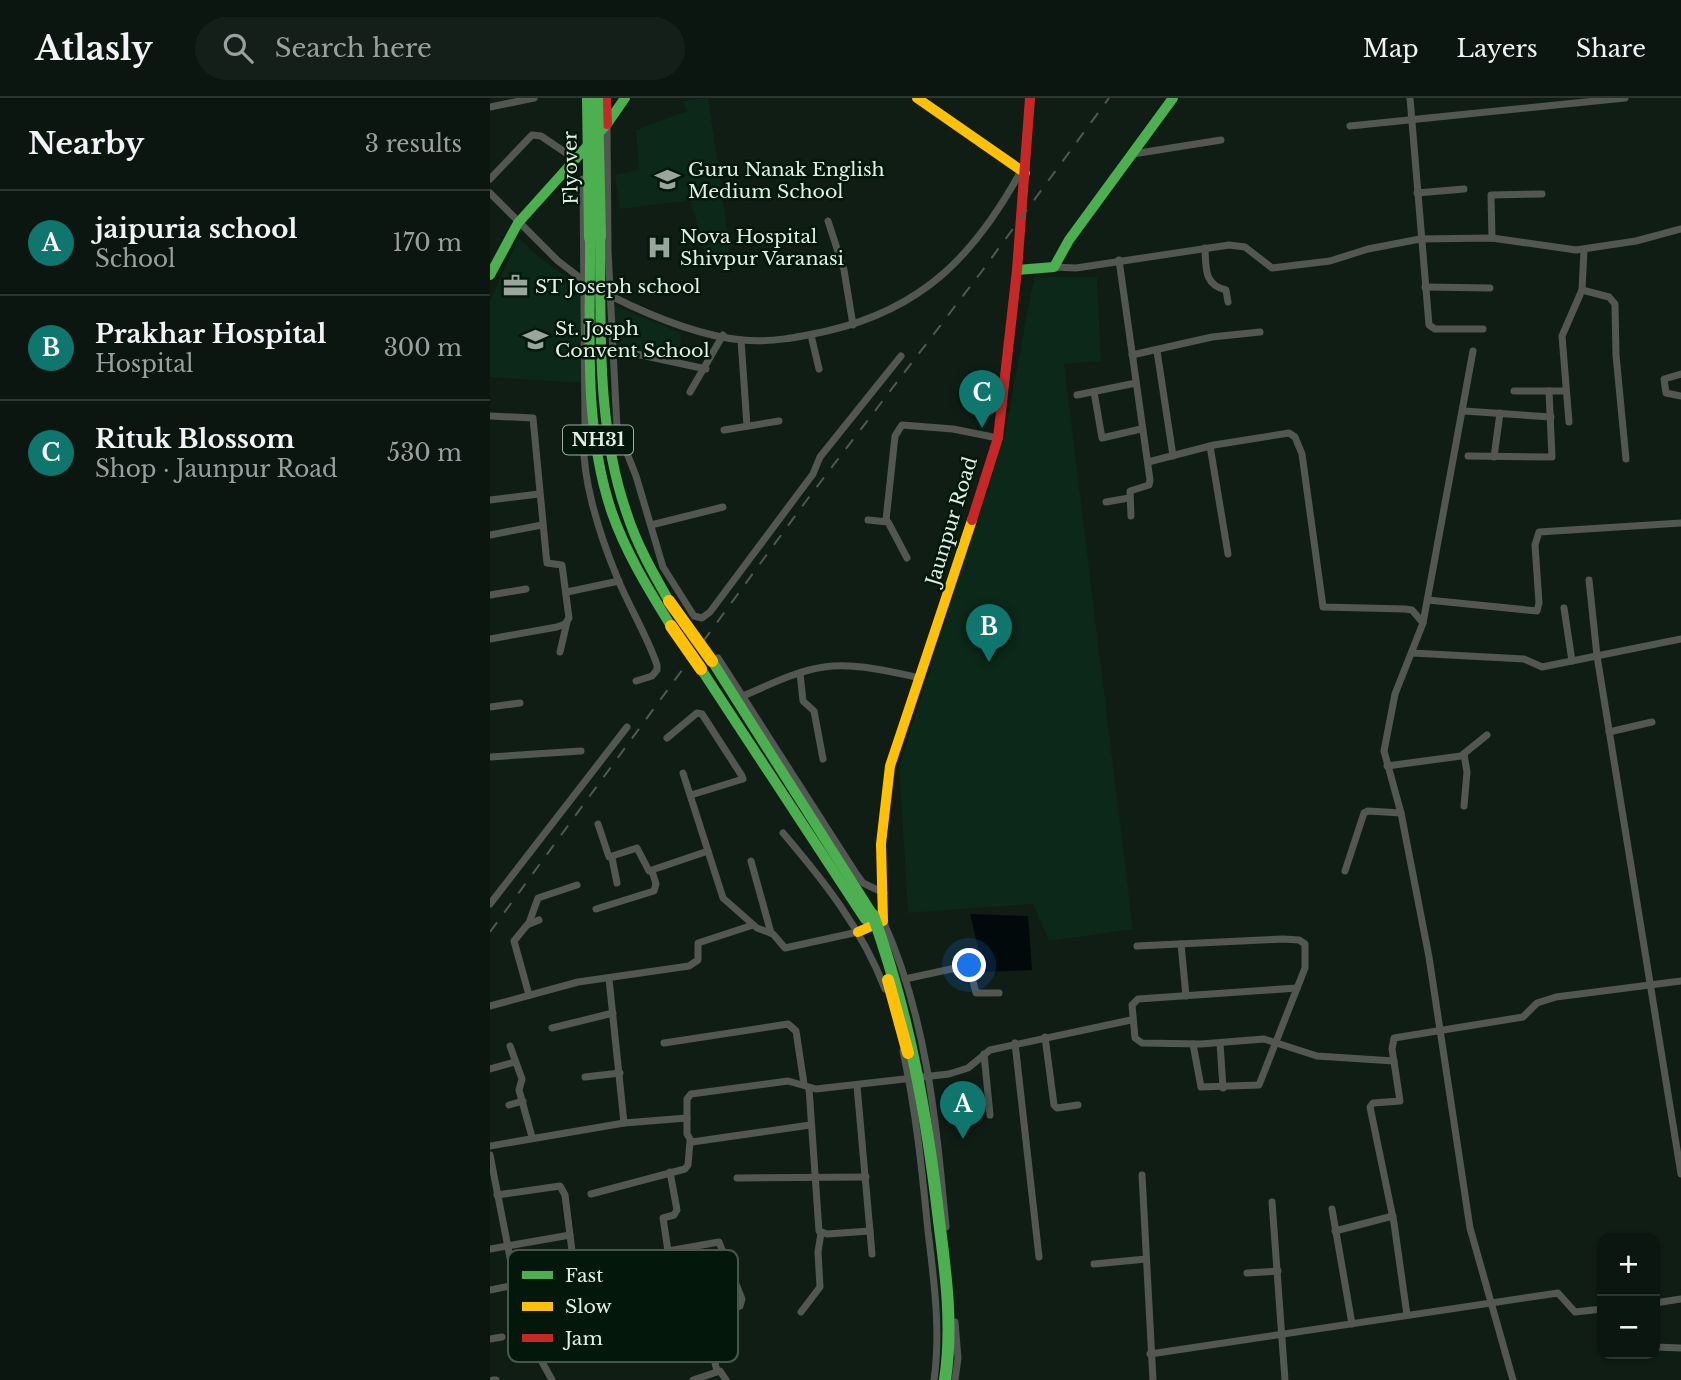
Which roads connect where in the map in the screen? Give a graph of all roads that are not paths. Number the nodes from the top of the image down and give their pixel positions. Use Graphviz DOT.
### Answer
graph roads {
  1 [pos="534,98"];
  2 [pos="582,98"];
  3 [pos="588,98"];
  4 [pos="597,98"];
  5 [pos="606,98"];
  6 [pos="625,98"];
  7 [pos="917,98"];
  8 [pos="1032,98"];
  9 [pos="1173,98"];
  10 [pos="1410,98"];
  11 [pos="1517,98"];
  12 [pos="1625,98"];
  13 [pos="1609,99"];
  14 [pos="1589,100"];
  15 [pos="490,107"];
  16 [pos="1519,109"];
  17 [pos="1412,121"];
  18 [pos="607,124"];
  19 [pos="1350,126"];
  20 [pos="1221,141"];
  21 [pos="1133,154"];
  22 [pos="579,155"];
  23 [pos="1023,172"];
  24 [pos="490,179"];
  25 [pos="1464,189"];
  26 [pos="490,193"];
  27 [pos="1417,193"];
  28 [pos="1542,194"];
  29 [pos="828,221"];
  30 [pos="518,223"];
  31 [pos="1681,229"];
  32 [pos="595,237"];
  33 [pos="1492,238"];
  34 [pos="1420,239"];
  35 [pos="1205,248"];
  36 [pos="1584,250"];
  37 [pos="1119,261"];
  38 [pos="1054,267"];
  39 [pos="1017,270"];
  40 [pos="490,275"];
  41 [pos="583,280"];
  42 [pos="1425,287"];
  43 [pos="1490,288"];
  44 [pos="1582,290"];
  45 [pos="611,296"];
  46 [pos="1228,302"];
  47 [pos="853,325"];
  48 [pos="1483,330"];
  49 [pos="1260,332"];
  50 [pos="723,335"];
  51 [pos="811,335"];
  52 [pos="741,340"];
  53 [pos="613,349"];
  54 [pos="1157,351"];
  55 [pos="1473,351"];
  56 [pos="1132,355"];
  57 [pos="901,356"];
  58 [pos="706,369"];
  59 [pos="819,369"];
  60 [pos="1681,374"];
  61 [pos="1136,383"];
  62 [pos="1514,391"];
  63 [pos="1549,391"];
  64 [pos="1566,391"];
  65 [pos="690,392"];
  66 [pos="1094,392"];
  67 [pos="1077,395"];
  68 [pos="1681,396"];
  69 [pos="1464,411"];
  70 [pos="1500,413"];
  71 [pos="490,416"];
  72 [pos="1551,417"];
  73 [pos="779,421"];
  74 [pos="1569,422"];
  75 [pos="747,426"];
  76 [pos="1141,429"];
  77 [pos="724,430"];
  78 [pos="998,438"];
  79 [pos="1210,446"];
  80 [pos="1172,456"];
  81 [pos="1468,456"];
  82 [pos="1494,457"];
  83 [pos="1626,459"];
  84 [pos="1148,462"];
  85 [pos="539,495"];
  86 [pos="1129,498"];
  87 [pos="490,500"];
  88 [pos="1107,502"];
  89 [pos="723,507"];
  90 [pos="1131,516"];
  91 [pos="868,520"];
  92 [pos="886,520"];
  93 [pos="1681,523"];
  94 [pos="542,525"];
  95 [pos="650,525"];
  96 [pos="490,535"];
  97 [pos="1228,554"];
  98 [pos="907,558"];
  99 [pos="1589,580"];
  100 [pos="619,581"];
  101 [pos="526,589"];
  102 [pos="567,592"];
  103 [pos="490,595"];
  104 [pos="1428,600"];
  105 [pos="1564,608"];
  106 [pos="567,622"];
  107 [pos="1423,622"];
  108 [pos="490,639"];
  109 [pos="1681,639"];
  110 [pos="560,652"];
  111 [pos="1412,653"];
  112 [pos="1597,656"];
  113 [pos="1572,661"];
  114 [pos="710,663"];
  115 [pos="800,673"];
  116 [pos="921,678"];
  117 [pos="636,681"];
  118 [pos="743,696"];
  119 [pos="520,703"];
  120 [pos="490,707"];
  121 [pos="1652,722"];
  122 [pos="627,727"];
  123 [pos="1609,732"];
  124 [pos="1487,736"];
  125 [pos="667,738"];
  126 [pos="581,751"];
  127 [pos="1464,754"];
  128 [pos="490,757"];
  129 [pos="823,759"];
  130 [pos="1387,766"];
  131 [pos="683,773"];
  132 [pos="691,795"];
  133 [pos="1465,806"];
  134 [pos="1401,813"];
  135 [pos="598,824"];
  136 [pos="783,833"];
  137 [pos="708,851"];
  138 [pos="611,858"];
  139 [pos="751,860"];
  140 [pos="652,871"];
  141 [pos="1345,871"];
  142 [pos="617,883"];
  143 [pos="577,885"];
  144 [pos="884,894"];
  145 [pos="490,904"];
  146 [pos="596,909"];
  147 [pos="874,918"];
  148 [pos="538,920"];
  149 [pos="529,923"];
  150 [pos="753,925"];
  151 [pos="858,932"];
  152 [pos="771,933"];
  153 [pos="1181,944"];
  154 [pos="1138,946"];
  155 [pos="609,979"];
  156 [pos="905,979"];
  157 [pos="1681,981"];
  158 [pos="1651,983"];
  159 [pos="1297,988"];
  160 [pos="999,993"];
  161 [pos="529,995"];
  162 [pos="1185,996"];
  163 [pos="490,1006"];
  164 [pos="613,1013"];
  165 [pos="1131,1020"];
  166 [pos="552,1028"];
  167 [pos="1442,1030"];
  168 [pos="1045,1037"];
  169 [pos="1220,1042"];
  170 [pos="664,1043"];
  171 [pos="1016,1043"];
  172 [pos="1274,1043"];
  173 [pos="1194,1044"];
  174 [pos="510,1046"];
  175 [pos="984,1054"];
  176 [pos="1394,1061"];
  177 [pos="515,1062"];
  178 [pos="490,1069"];
  179 [pos="620,1073"];
  180 [pos="584,1077"];
  181 [pos="930,1077"];
  182 [pos="909,1080"];
  183 [pos="807,1086"];
  184 [pos="857,1086"];
  185 [pos="1223,1087"];
  186 [pos="523,1101"];
  187 [pos="509,1105"];
  188 [pos="1078,1105"];
  189 [pos="990,1115"];
  190 [pos="687,1118"];
  191 [pos="624,1123"];
  192 [pos="810,1125"];
  193 [pos="533,1137"];
  194 [pos="690,1141"];
  195 [pos="490,1146"];
  196 [pos="490,1155"];
  197 [pos="670,1172"];
  198 [pos="1681,1174"];
  199 [pos="1142,1175"];
  200 [pos="815,1177"];
  201 [pos="866,1177"];
  202 [pos="737,1178"];
  203 [pos="591,1194"];
  204 [pos="497,1195"];
  205 [pos="1272,1202"];
  206 [pos="1332,1209"];
  207 [pos="1393,1216"];
  208 [pos="870,1231"];
  209 [pos="1335,1231"];
  210 [pos="821,1233"];
  211 [pos="570,1235"];
  212 [pos="507,1247"];
  213 [pos="490,1250"];
  214 [pos="572,1250"];
  215 [pos="668,1250"];
  216 [pos="673,1250"];
  217 [pos="722,1250"];
  218 [pos="508,1253"];
  219 [pos="872,1254"];
  220 [pos="1039,1257"];
  221 [pos="1146,1259"];
  222 [pos="1094,1264"];
  223 [pos="1278,1271"];
  224 [pos="1247,1273"];
  225 [pos="508,1285"];
  226 [pos="738,1289"];
  227 [pos="490,1290"];
  228 [pos="1681,1300"];
  229 [pos="1490,1301"];
  230 [pos="1660,1302"];
  231 [pos="738,1307"];
  232 [pos="1597,1310"];
  233 [pos="802,1312"];
  234 [pos="1407,1315"];
  235 [pos="1352,1324"];
  236 [pos="1283,1336"];
  237 [pos="502,1337"];
  238 [pos="490,1339"];
  239 [pos="1660,1348"];
  240 [pos="1681,1348"];
  241 [pos="1150,1354"];
  242 [pos="542,1362"];
  243 [pos="715,1362"];
  244 [pos="717,1371"];
  245 [pos="552,1380"];
  246 [pos="693,1380"];
  247 [pos="726,1380"];
  248 [pos="936,1380"];
  249 [pos="945,1380"];
  250 [pos="955,1380"];
  251 [pos="1153,1380"];
  252 [pos="1285,1380"];
  253 [pos="1513,1380"];
  1 -- 15 [label="street"];
  2 -- 22 [label="main road"];
  3 -- 32 [label="main road, Flyover / NH31, bridge"];
  4 -- 32 [label="main road, Flyover / NH31, bridge"];
  5 -- 18 [label="main road"];
  6 -- 18 [label="main road"];
  7 -- 23 [label="main road"];
  8 -- 23 [label="main road, Jaunpur Road"];
  9 -- 21 [label="main road"];
  10 -- 17 [label="street"];
  11 -- 16 [label="street"];
  12 -- 13 [label="street"];
  13 -- 14 [label="street"];
  14 -- 16 [label="street"];
  16 -- 17 [label="street"];
  17 -- 19 [label="street"];
  17 -- 27 [label="street"];
  18 -- 22 [label="main road"];
  18 -- 45 [label="street"];
  20 -- 21 [label="street"];
  21 -- 38 [label="main road"];
  22 -- 24 [label="street"];
  22 -- 30 [label="main road"];
  22 -- 41 [label="street"];
  23 -- 39 [label="main road, Jaunpur Road"];
  23 -- 47 [label="street"];
  25 -- 27 [label="street"];
  26 -- 30 [label="street"];
  27 -- 34 [label="street"];
  28 -- 33 [label="street"];
  29 -- 47 [label="street"];
  30 -- 40 [label="main road"];
  30 -- 41 [label="street"];
  31 -- 36 [label="street"];
  32 -- 114 [label="main road, NH31, bridge"];
  32 -- 114 [label="main road, NH31, bridge"];
  33 -- 34 [label="street"];
  33 -- 36 [label="street"];
  34 -- 35 [label="street"];
  34 -- 42 [label="street"];
  35 -- 37 [label="street"];
  35 -- 46 [label="street"];
  36 -- 44 [label="street"];
  37 -- 38 [label="street"];
  37 -- 56 [label="street"];
  38 -- 39 [label="main road"];
  39 -- 78 [label="main road, Jaunpur Road"];
  41 -- 100 [label="street"];
  42 -- 43 [label="street"];
  42 -- 48 [label="street"];
  44 -- 64 [label="street"];
  44 -- 83 [label="street"];
  45 -- 50 [label="street"];
  45 -- 53 [label="street"];
  47 -- 51 [label="street"];
  49 -- 54 [label="street"];
  50 -- 52 [label="street"];
  50 -- 58 [label="street"];
  51 -- 52 [label="street"];
  51 -- 59 [label="street"];
  52 -- 75 [label="street"];
  53 -- 58 [label="street"];
  53 -- 95 [label="street"];
  54 -- 56 [label="street"];
  54 -- 80 [label="street"];
  55 -- 69 [label="street"];
  56 -- 61 [label="street"];
  57 -- 95 [label="street"];
  58 -- 65 [label="street"];
  60 -- 68 [label="street"];
  61 -- 66 [label="street"];
  61 -- 76 [label="street"];
  62 -- 63 [label="street"];
  63 -- 64 [label="street"];
  63 -- 72 [label="street"];
  64 -- 74 [label="street"];
  66 -- 67 [label="street"];
  66 -- 76 [label="street"];
  69 -- 70 [label="street"];
  69 -- 104 [label="street"];
  70 -- 72 [label="street"];
  70 -- 82 [label="street"];
  71 -- 85 [label="street"];
  72 -- 82 [label="street"];
  73 -- 75 [label="street"];
  75 -- 77 [label="street"];
  76 -- 84 [label="street"];
  78 -- 92 [label="street"];
  78 -- 116 [label="main road, Jaunpur Road"];
  79 -- 80 [label="street"];
  79 -- 97 [label="street"];
  79 -- 107 [label="street"];
  80 -- 84 [label="street"];
  81 -- 82 [label="street"];
  84 -- 86 [label="street"];
  85 -- 87 [label="street"];
  85 -- 94 [label="street"];
  86 -- 88 [label="street"];
  86 -- 90 [label="street"];
  89 -- 95 [label="street"];
  91 -- 92 [label="street"];
  92 -- 98 [label="street"];
  93 -- 104 [label="street"];
  94 -- 96 [label="street"];
  94 -- 102 [label="street"];
  99 -- 112 [label="street"];
  100 -- 102 [label="street"];
  100 -- 117 [label="street"];
  101 -- 103 [label="street"];
  102 -- 106 [label="street"];
  104 -- 107 [label="street"];
  105 -- 113 [label="street"];
  106 -- 108 [label="street"];
  106 -- 110 [label="street"];
  107 -- 111 [label="street"];
  109 -- 112 [label="street"];
  111 -- 113 [label="street"];
  111 -- 130 [label="street"];
  112 -- 113 [label="street"];
  112 -- 123 [label="street"];
  114 -- 118 [label="street"];
  114 -- 147 [label="main road, NH31"];
  115 -- 116 [label="street"];
  115 -- 118 [label="street"];
  115 -- 129 [label="street"];
  116 -- 144 [label="main road, Jaunpur Road"];
  118 -- 144 [label="street"];
  119 -- 120 [label="street"];
  121 -- 123 [label="street"];
  122 -- 145 [label="street"];
  123 -- 158 [label="street"];
  124 -- 127 [label="street"];
  125 -- 132 [label="street"];
  126 -- 128 [label="street"];
  127 -- 130 [label="street"];
  127 -- 133 [label="street"];
  130 -- 134 [label="street"];
  131 -- 132 [label="street"];
  132 -- 137 [label="street"];
  134 -- 141 [label="street"];
  134 -- 167 [label="street"];
  135 -- 138 [label="street"];
  136 -- 151 [label="street"];
  137 -- 140 [label="street"];
  137 -- 150 [label="street"];
  138 -- 140 [label="street"];
  138 -- 142 [label="street"];
  139 -- 152 [label="street"];
  140 -- 146 [label="street"];
  143 -- 149 [label="street"];
  144 -- 147 [label="main road, Jaunpur Road"];
  147 -- 151 [label="main road"];
  147 -- 156 [label="street"];
  147 -- 248 [label="main road, NH31, bridge"];
  147 -- 249 [label="main road, NH31, bridge"];
  148 -- 149 [label="street"];
  149 -- 161 [label="street"];
  150 -- 152 [label="street"];
  150 -- 155 [label="street"];
  151 -- 152 [label="street"];
  151 -- 182 [label="street"];
  153 -- 154 [label="street"];
  153 -- 159 [label="street"];
  153 -- 162 [label="street"];
  155 -- 161 [label="street"];
  155 -- 164 [label="street"];
  156 -- 160 [label="street"];
  156 -- 181 [label="street"];
  157 -- 158 [label="street"];
  158 -- 167 [label="street"];
  158 -- 198 [label="street"];
  159 -- 162 [label="street"];
  159 -- 172 [label="street"];
  161 -- 163 [label="street"];
  162 -- 165 [label="street"];
  164 -- 166 [label="street"];
  164 -- 179 [label="street"];
  165 -- 168 [label="street"];
  165 -- 173 [label="street"];
  167 -- 176 [label="street"];
  167 -- 229 [label="street"];
  168 -- 171 [label="street"];
  168 -- 188 [label="street"];
  169 -- 172 [label="street"];
  169 -- 173 [label="street"];
  169 -- 185 [label="street"];
  170 -- 183 [label="street"];
  171 -- 175 [label="street"];
  171 -- 220 [label="street"];
  172 -- 176 [label="street"];
  172 -- 185 [label="street"];
  173 -- 185 [label="street"];
  174 -- 177 [label="street"];
  175 -- 181 [label="street"];
  175 -- 189 [label="street"];
  176 -- 207 [label="street"];
  177 -- 178 [label="street"];
  177 -- 186 [label="street"];
  179 -- 180 [label="street"];
  179 -- 191 [label="street"];
  181 -- 182 [label="street"];
  181 -- 250 [label="street"];
  182 -- 184 [label="street"];
  182 -- 248 [label="street"];
  183 -- 184 [label="street"];
  183 -- 190 [label="street"];
  183 -- 192 [label="street"];
  184 -- 201 [label="street"];
  186 -- 187 [label="street"];
  186 -- 193 [label="street"];
  190 -- 191 [label="street"];
  190 -- 194 [label="street"];
  191 -- 193 [label="street"];
  192 -- 194 [label="street"];
  192 -- 200 [label="street"];
  193 -- 195 [label="street"];
  194 -- 197 [label="street"];
  196 -- 204 [label="street"];
  197 -- 203 [label="street"];
  197 -- 215 [label="street"];
  199 -- 221 [label="street"];
  200 -- 201 [label="street"];
  200 -- 202 [label="street"];
  200 -- 210 [label="street"];
  201 -- 208 [label="street"];
  204 -- 211 [label="street"];
  204 -- 212 [label="street"];
  205 -- 223 [label="street"];
  206 -- 209 [label="street"];
  207 -- 209 [label="street"];
  207 -- 234 [label="street"];
  208 -- 210 [label="street"];
  208 -- 219 [label="street"];
  209 -- 235 [label="street"];
  210 -- 233 [label="street"];
  211 -- 212 [label="street"];
  211 -- 214 [label="street"];
  212 -- 213 [label="street"];
  212 -- 218 [label="street"];
  216 -- 217 [label="street"];
  221 -- 222 [label="street"];
  221 -- 241 [label="street"];
  223 -- 224 [label="street"];
  223 -- 236 [label="street"];
  225 -- 227 [label="street"];
  226 -- 231 [label="street"];
  228 -- 230 [label="street"];
  229 -- 232 [label="street"];
  229 -- 234 [label="street"];
  229 -- 253 [label="street"];
  234 -- 235 [label="street"];
  235 -- 236 [label="street"];
  236 -- 241 [label="street"];
  236 -- 252 [label="street"];
  237 -- 238 [label="street"];
  239 -- 240 [label="street"];
  241 -- 251 [label="street"];
  242 -- 245 [label="street"];
  243 -- 244 [label="street"];
  244 -- 246 [label="street"];
  244 -- 247 [label="street"];
}
